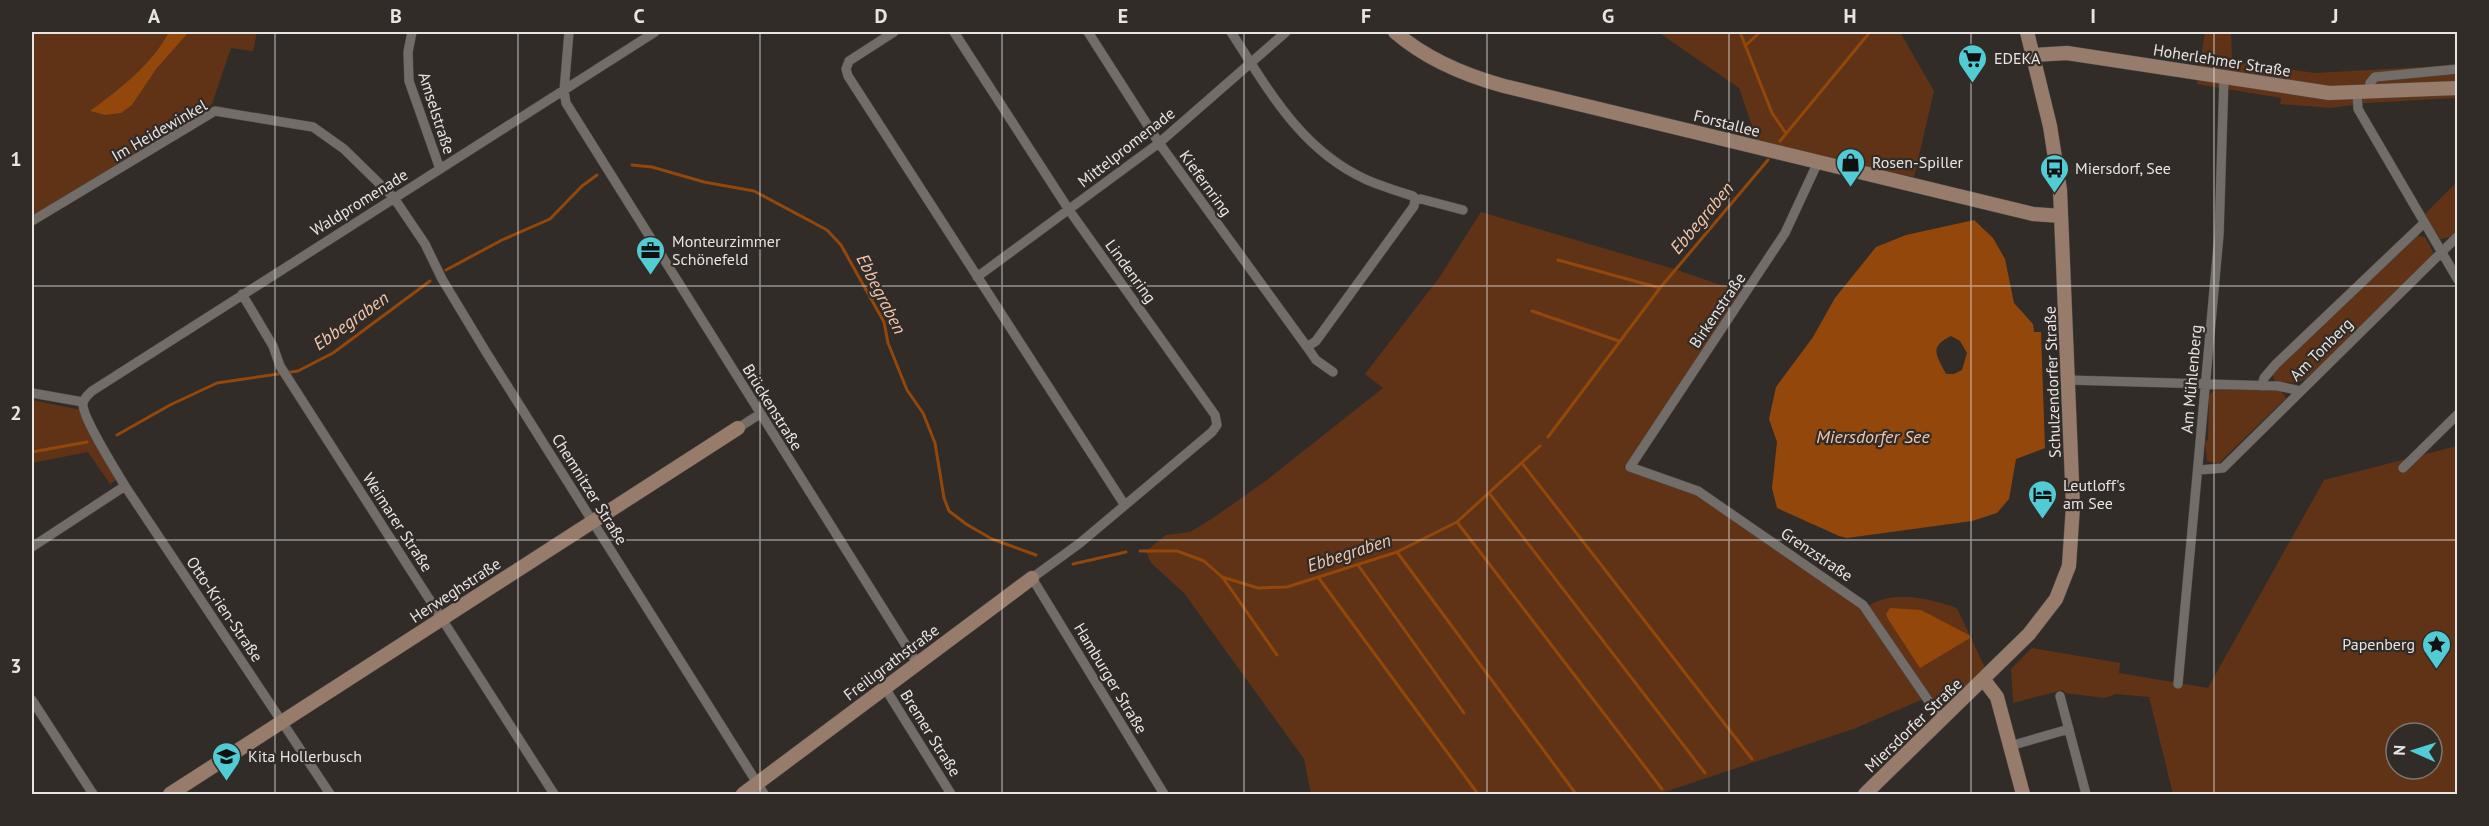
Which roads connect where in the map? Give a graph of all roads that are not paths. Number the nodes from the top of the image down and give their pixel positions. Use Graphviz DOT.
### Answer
graph roads {
  1 [pos="412,32"];
  2 [pos="569,32"];
  3 [pos="656,32"];
  4 [pos="894,32"];
  5 [pos="954,32"];
  6 [pos="1088,32"];
  7 [pos="1231,32"];
  8 [pos="1286,32"];
  9 [pos="1395,32"];
  10 [pos="2027,32"];
  11 [pos="2034,55"];
  12 [pos="1251,63"];
  13 [pos="2457,69"];
  14 [pos="2224,77"];
  15 [pos="2457,88"];
  16 [pos="564,90"];
  17 [pos="2363,93"];
  18 [pos="1159,143"];
  19 [pos="1818,162"];
  20 [pos="440,169"];
  21 [pos="394,198"];
  22 [pos="1415,200"];
  23 [pos="1069,210"];
  24 [pos="1463,210"];
  25 [pos="2061,216"];
  26 [pos="32,221"];
  27 [pos="2423,224"];
  28 [pos="2457,236"];
  29 [pos="2440,253"];
  30 [pos="977,277"];
  31 [pos="2457,280"];
  32 [pos="242,294"];
  33 [pos="1307,347"];
  34 [pos="1333,372"];
  35 [pos="2068,380"];
  36 [pos="2206,384"];
  37 [pos="2262,386"];
  38 [pos="2301,390"];
  39 [pos="32,393"];
  40 [pos="83,402"];
  41 [pos="760,414"];
  42 [pos="2457,414"];
  43 [pos="738,428"];
  44 [pos="1630,467"];
  45 [pos="2403,468"];
  46 [pos="2199,470"];
  47 [pos="125,486"];
  48 [pos="1124,504"];
  49 [pos="592,521"];
  50 [pos="32,547"];
  51 [pos="1060,557"];
  52 [pos="1032,578"];
  53 [pos="440,619"];
  54 [pos="917,663"];
  55 [pos="1984,680"];
  56 [pos="2178,684"];
  57 [pos="885,688"];
  58 [pos="2060,696"];
  59 [pos="32,700"];
  60 [pos="1943,718"];
  61 [pos="282,722"];
  62 [pos="2069,729"];
  63 [pos="2010,746"];
  64 [pos="761,789"];
  65 [pos="93,795"];
  66 [pos="170,795"];
  67 [pos="330,795"];
  68 [pos="554,795"];
  69 [pos="743,795"];
  70 [pos="951,795"];
  71 [pos="1164,795"];
  72 [pos="1865,795"];
  73 [pos="2023,795"];
  74 [pos="2086,795"];
  1 -- 20 [label="street, Amselstraße"];
  2 -- 16 [label="street"];
  3 -- 16 [label="street, Waldpromenade"];
  4 -- 30 [label="street"];
  5 -- 23 [label="street, Lindenring"];
  6 -- 18 [label="street, Kiefernring"];
  7 -- 12 [label="street"];
  8 -- 12 [label="street, Mittelpromenade"];
  9 -- 19 [label="street, Forstallee"];
  10 -- 11 [label="street, Schulzendorfer Straße"];
  11 -- 14 [label="street, Hoherlehmer Straße"];
  11 -- 25 [label="street, Schulzendorfer Straße"];
  12 -- 18 [label="street, Mittelpromenade"];
  12 -- 22 [label="street"];
  13 -- 17 [label="street"];
  14 -- 17 [label="street, Hoherlehmer Straße"];
  14 -- 36 [label="street, Am Mühlenberg"];
  15 -- 17 [label="street, Hoherlehmer Straße"];
  16 -- 20 [label="street, Waldpromenade"];
  16 -- 41 [label="street, Brückenstraße"];
  17 -- 27 [label="street"];
  18 -- 23 [label="street, Mittelpromenade"];
  18 -- 33 [label="street, Kiefernring"];
  19 -- 25 [label="street, Forstallee"];
  19 -- 44 [label="street, Birkenstraße"];
  20 -- 21 [label="street, Waldpromenade"];
  21 -- 26 [label="street, Im Heidewinkel"];
  21 -- 32 [label="street, Waldpromenade"];
  21 -- 49 [label="street, Chemnitzer Straße"];
  22 -- 24 [label="street"];
  22 -- 33 [label="street"];
  23 -- 30 [label="street, Mittelpromenade"];
  23 -- 48 [label="street, Lindenring"];
  25 -- 35 [label="street, Schulzendorfer Straße"];
  27 -- 29 [label="street"];
  27 -- 37 [label="street, Am Tonberg"];
  28 -- 29 [label="street, Am Tonberg"];
  29 -- 31 [label="street"];
  29 -- 38 [label="street, Am Tonberg"];
  30 -- 48 [label="street"];
  32 -- 40 [label="street, Waldpromenade"];
  32 -- 53 [label="street, Weimarer Straße"];
  33 -- 34 [label="street, Kiefernring"];
  35 -- 36 [label="street"];
  35 -- 55 [label="street, Schulzendorfer Straße"];
  36 -- 37 [label="street"];
  36 -- 46 [label="street, Am Mühlenberg"];
  37 -- 38 [label="street"];
  38 -- 46 [label="street, Am Tonberg"];
  39 -- 40 [label="street"];
  40 -- 47 [label="street, Otto-Krien-Straße"];
  41 -- 43 [label="street, Herweghstraße"];
  41 -- 54 [label="street, Brückenstraße"];
  42 -- 45 [label="street"];
  43 -- 49 [label="street, Herweghstraße"];
  44 -- 60 [label="street, Grenzstraße"];
  46 -- 56 [label="street, Am Mühlenberg"];
  47 -- 50 [label="street"];
  47 -- 61 [label="street, Otto-Krien-Straße"];
  48 -- 51 [label="street, Lindenring"];
  49 -- 53 [label="street, Herweghstraße"];
  49 -- 64 [label="street, Chemnitzer Straße"];
  51 -- 52 [label="street, Freiligrathstraße"];
  52 -- 54 [label="street, Freiligrathstraße"];
  52 -- 71 [label="street, Hamburger Straße"];
  53 -- 61 [label="street, Herweghstraße"];
  53 -- 68 [label="street, Weimarer Straße"];
  54 -- 57 [label="street, Freiligrathstraße"];
  55 -- 60 [label="street, Miersdorfer Straße"];
  55 -- 63 [label="street"];
  57 -- 64 [label="street, Freiligrathstraße"];
  57 -- 70 [label="street, Bremer Straße"];
  58 -- 62 [label="street"];
  59 -- 65 [label="street"];
  60 -- 72 [label="street, Miersdorfer Straße"];
  61 -- 66 [label="street, Herweghstraße"];
  61 -- 67 [label="street, Otto-Krien-Straße"];
  62 -- 63 [label="street"];
  62 -- 74 [label="street"];
  63 -- 73 [label="street"];
  64 -- 69 [label="street, Freiligrathstraße"];
}
